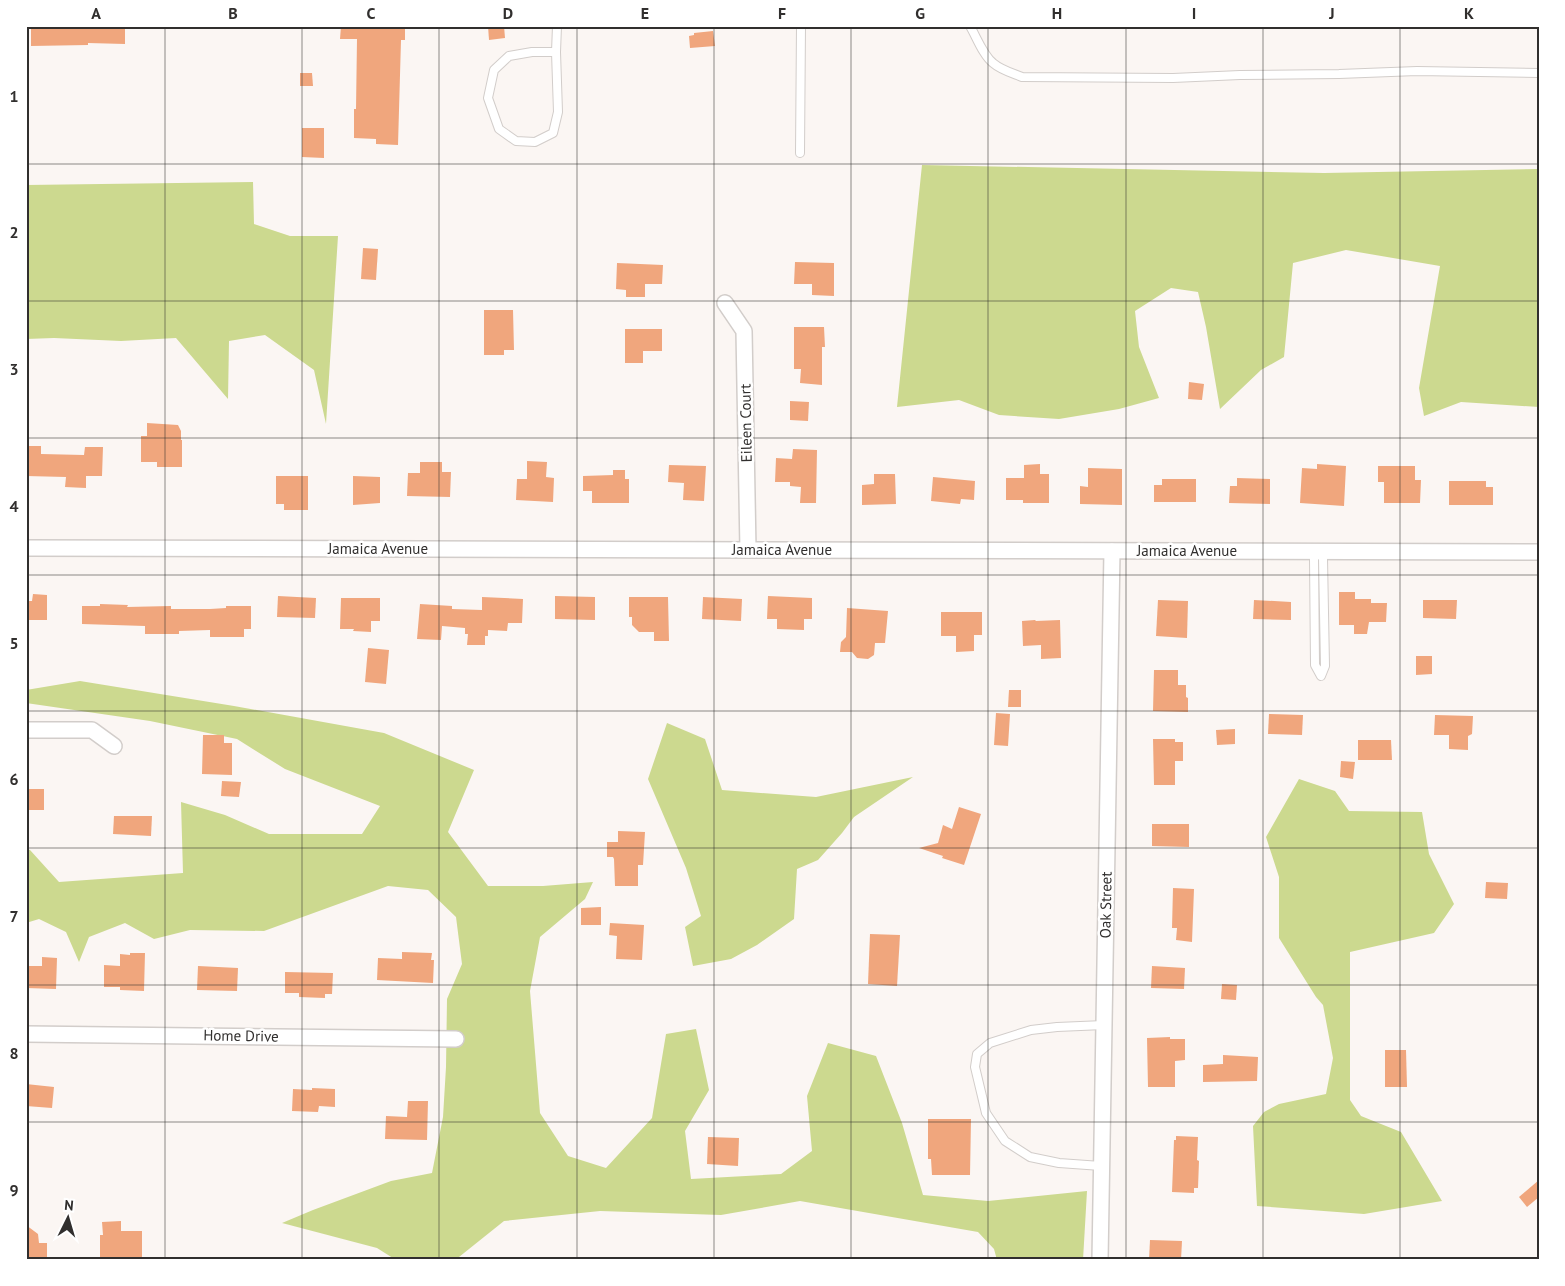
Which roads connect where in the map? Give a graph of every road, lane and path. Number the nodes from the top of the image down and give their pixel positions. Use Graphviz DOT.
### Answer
graph roads {
  1 [pos="557,26"];
  2 [pos="802,26"];
  3 [pos="970,26"];
  4 [pos="556,52"];
  5 [pos="1539,73"];
  6 [pos="800,153"];
  7 [pos="725,303"];
  8 [pos="26,548"];
  9 [pos="748,550"];
  10 [pos="1112,551"];
  11 [pos="1318,552"];
  12 [pos="1539,552"];
  13 [pos="26,730"];
  14 [pos="114,746"];
  15 [pos="1104,1025"];
  16 [pos="26,1034"];
  17 [pos="456,1039"];
  18 [pos="1101,1166"];
  19 [pos="1100,1260"];
  1 -- 4 [label="lane"];
  2 -- 6 [label="lane"];
  3 -- 5 [label="lane"];
  4 -- 4 [label="lane"];
  7 -- 9 [label="street, Eileen Court"];
  8 -- 9 [label="street, Jamaica Avenue"];
  9 -- 10 [label="street, Jamaica Avenue"];
  10 -- 11 [label="street, Jamaica Avenue"];
  10 -- 15 [label="street, Oak Street"];
  11 -- 11 [label="lane"];
  11 -- 12 [label="street, Jamaica Avenue"];
  13 -- 14 [label="street"];
  15 -- 18 [label="street, Oak Street"];
  15 -- 18 [label="lane"];
  16 -- 17 [label="street, Home Drive"];
  18 -- 19 [label="street, Oak Street"];
}
